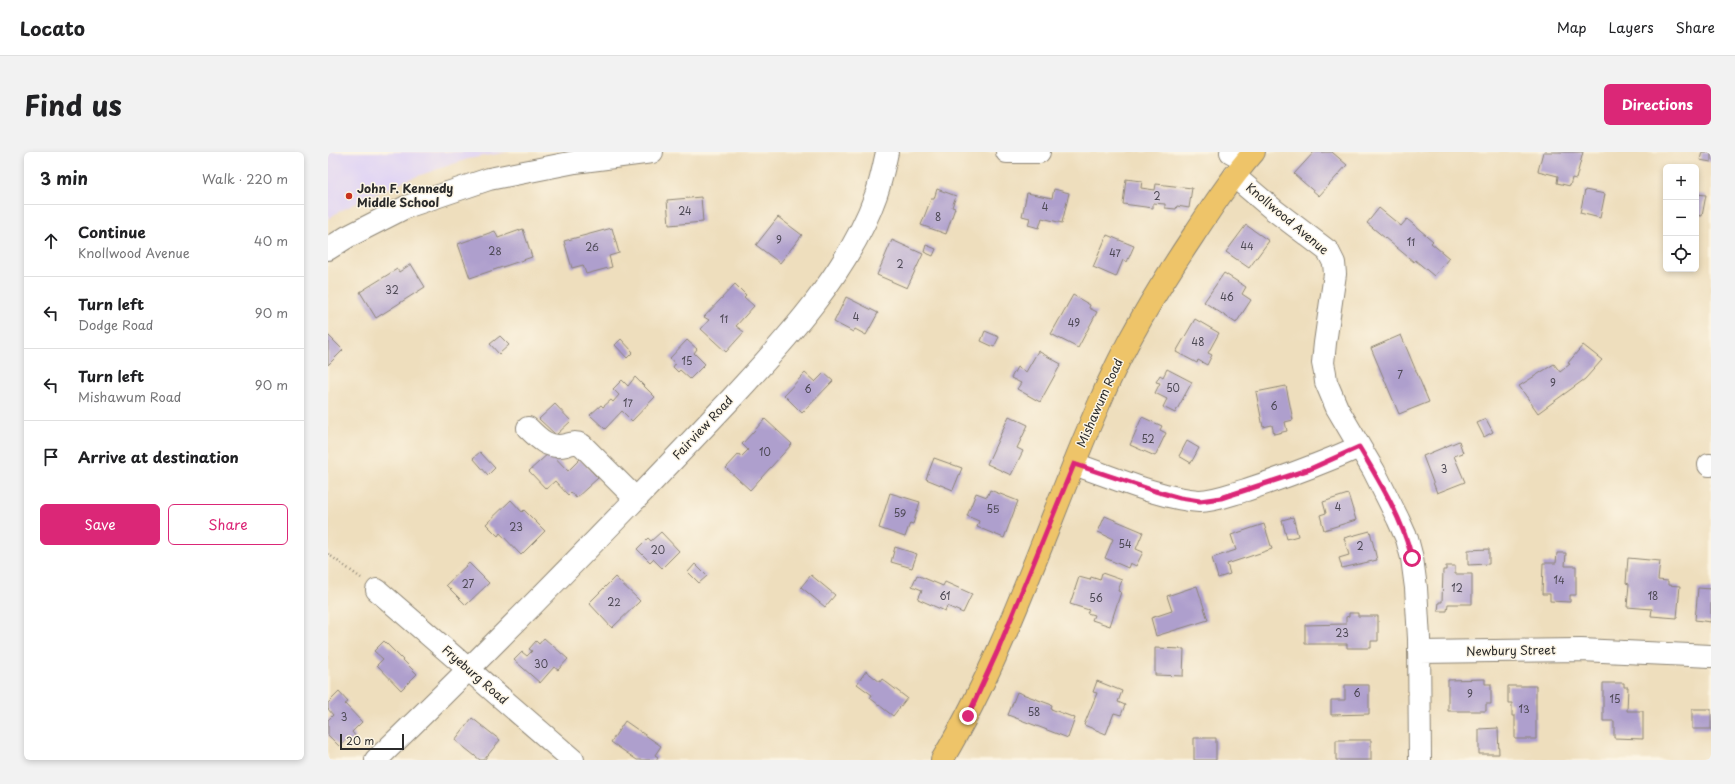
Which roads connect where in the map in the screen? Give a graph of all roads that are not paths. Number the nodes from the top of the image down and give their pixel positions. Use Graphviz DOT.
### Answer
graph roads {
  1 [pos="652,152"];
  2 [pos="887,152"];
  3 [pos="1007,152"];
  4 [pos="1039,152"];
  5 [pos="1241,160"];
  6 [pos="328,249"];
  7 [pos="528,428"];
  8 [pos="1359,447"];
  9 [pos="1074,464"];
  10 [pos="636,498"];
  11 [pos="377,590"];
  12 [pos="1419,652"];
  13 [pos="1711,656"];
  14 [pos="469,670"];
  15 [pos="376,760"];
  16 [pos="573,760"];
  17 [pos="942,760"];
  18 [pos="1420,760"];
  1 -- 6 [label="street"];
  2 -- 10 [label="street, Fairview Road"];
  3 -- 4 [label="street"];
  5 -- 8 [label="street, Knollwood Avenue"];
  5 -- 9 [label="main road, Mishawum Road"];
  7 -- 10 [label="street"];
  8 -- 9 [label="street"];
  8 -- 12 [label="street, Knollwood Avenue"];
  9 -- 17 [label="main road, Mishawum Road"];
  10 -- 14 [label="street, Fairview Road"];
  11 -- 14 [label="street, Fryeburg Road"];
  12 -- 13 [label="street, Newbury Street"];
  12 -- 18 [label="street"];
  14 -- 15 [label="street, Fairview Road"];
  14 -- 16 [label="street, Fryeburg Road"];
}
